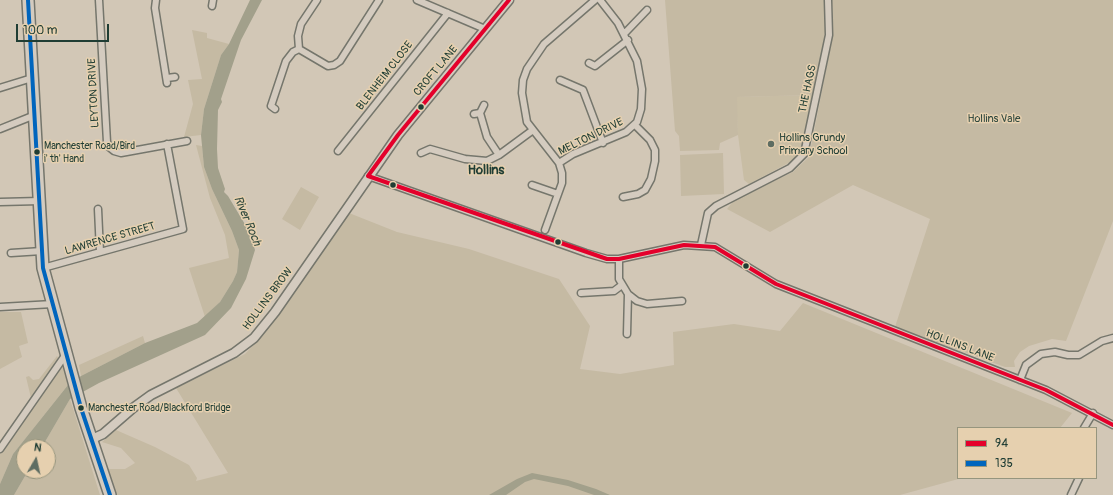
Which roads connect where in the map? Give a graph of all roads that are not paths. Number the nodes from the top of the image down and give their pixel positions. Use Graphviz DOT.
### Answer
graph roads {
  1 [pos="28,0"];
  2 [pos="99,0"];
  3 [pos="156,0"];
  4 [pos="317,0"];
  5 [pos="379,0"];
  6 [pos="417,0"];
  7 [pos="509,0"];
  8 [pos="595,0"];
  9 [pos="600,0"];
  10 [pos="828,0"];
  11 [pos="647,10"];
  12 [pos="448,13"];
  13 [pos="485,29"];
  14 [pos="624,34"];
  15 [pos="628,40"];
  16 [pos="299,49"];
  17 [pos="589,63"];
  18 [pos="176,77"];
  19 [pos="32,78"];
  20 [pos="560,80"];
  21 [pos="587,83"];
  22 [pos="0,88"];
  23 [pos="582,88"];
  24 [pos="484,105"];
  25 [pos="275,109"];
  26 [pos="35,117"];
  27 [pos="635,125"];
  28 [pos="0,129"];
  29 [pos="533,130"];
  30 [pos="186,141"];
  31 [pos="603,143"];
  32 [pos="167,144"];
  33 [pos="338,151"];
  34 [pos="421,153"];
  35 [pos="499,155"];
  36 [pos="559,163"];
  37 [pos="368,176"];
  38 [pos="532,185"];
  39 [pos="558,194"];
  40 [pos="623,197"];
  41 [pos="40,201"];
  42 [pos="0,202"];
  43 [pos="98,209"];
  44 [pos="545,230"];
  45 [pos="701,245"];
  46 [pos="42,251"];
  47 [pos="100,252"];
  48 [pos="11,253"];
  49 [pos="619,259"];
  50 [pos="43,268"];
  51 [pos="622,285"];
  52 [pos="581,293"];
  53 [pos="628,294"];
  54 [pos="682,301"];
  55 [pos="53,304"];
  56 [pos="0,307"];
  57 [pos="627,334"];
  58 [pos="1113,338"];
  59 [pos="69,360"];
  60 [pos="1020,380"];
  61 [pos="1093,413"];
  62 [pos="1113,425"];
  63 [pos="1085,427"];
  64 [pos="92,439"];
  65 [pos="0,449"];
  66 [pos="1079,479"];
  67 [pos="110,495"];
  68 [pos="1071,495"];
  1 -- 19 [label="highway"];
  2 -- 32 [label="street, LEYTON DRIVE"];
  3 -- 18 [label="street"];
  4 -- 16 [label="street"];
  5 -- 16 [label="street"];
  6 -- 12 [label="street"];
  7 -- 13 [label="street, CROFT LANE"];
  8 -- 29 [label="street"];
  9 -- 14 [label="street, MELTON DRIVE"];
  10 -- 45 [label="street, THE HAGS"];
  11 -- 14 [label="street"];
  12 -- 13 [label="street"];
  12 -- 33 [label="street, BLENHEIM CLOSE"];
  13 -- 37 [label="street, CROFT LANE"];
  14 -- 15 [label="street, MELTON DRIVE"];
  15 -- 17 [label="street"];
  15 -- 27 [label="street, MELTON DRIVE"];
  16 -- 25 [label="street"];
  19 -- 22 [label="street"];
  19 -- 26 [label="highway"];
  20 -- 23 [label="street"];
  21 -- 23 [label="street"];
  23 -- 31 [label="street"];
  24 -- 35 [label="street"];
  26 -- 28 [label="street"];
  26 -- 41 [label="highway"];
  27 -- 31 [label="street, MELTON DRIVE"];
  27 -- 40 [label="street"];
  29 -- 35 [label="street"];
  29 -- 36 [label="street"];
  30 -- 32 [label="street, LEYTON DRIVE"];
  31 -- 36 [label="street, MELTON DRIVE"];
  32 -- 47 [label="street, LAWRENCE STREET"];
  34 -- 35 [label="street"];
  36 -- 39 [label="street, MELTON DRIVE"];
  37 -- 49 [label="street, HOLLINS LANE"];
  37 -- 64 [label="street, HOLLINS BROW"];
  38 -- 39 [label="street"];
  39 -- 44 [label="street, MELTON DRIVE"];
  41 -- 42 [label="street"];
  41 -- 46 [label="highway"];
  43 -- 47 [label="street"];
  45 -- 49 [label="street, HOLLINS LANE"];
  45 -- 60 [label="street, HOLLINS LANE"];
  46 -- 48 [label="street"];
  46 -- 50 [label="highway"];
  47 -- 50 [label="street, LAWRENCE STREET"];
  49 -- 51 [label="street"];
  50 -- 55 [label="highway"];
  51 -- 52 [label="street"];
  51 -- 53 [label="street"];
  53 -- 54 [label="street"];
  53 -- 57 [label="street"];
  55 -- 56 [label="street"];
  55 -- 59 [label="highway"];
  58 -- 60 [label="street"];
  59 -- 64 [label="highway"];
  59 -- 65 [label="street"];
  60 -- 61 [label="street, HOLLINS LANE"];
  61 -- 62 [label="street, HOLLINS LANE"];
  61 -- 63 [label="street"];
  64 -- 67 [label="highway"];
  66 -- 68 [label="street"];
}
